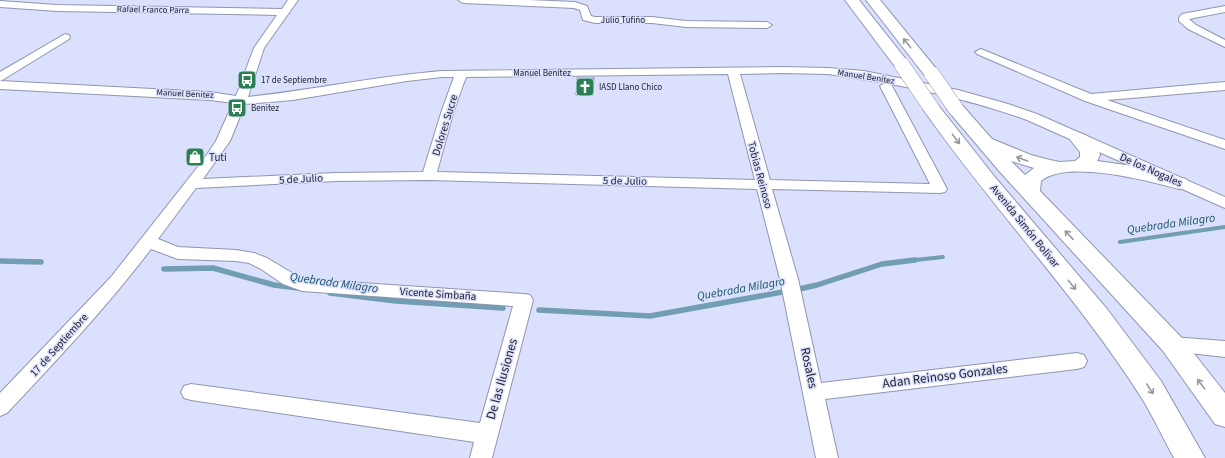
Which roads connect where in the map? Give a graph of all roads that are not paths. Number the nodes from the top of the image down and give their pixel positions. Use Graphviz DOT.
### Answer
graph roads {
  1 [pos="293,0"];
  2 [pos="463,0"];
  3 [pos="852,0"];
  4 [pos="873,0"];
  5 [pos="0,4"];
  6 [pos="1223,10"];
  7 [pos="283,12"];
  8 [pos="767,25"];
  9 [pos="65,37"];
  10 [pos="1225,44"];
  11 [pos="981,52"];
  12 [pos="733,72"];
  13 [pos="461,74"];
  14 [pos="0,77"];
  15 [pos="0,85"];
  16 [pos="886,86"];
  17 [pos="1225,86"];
  18 [pos="1090,98"];
  19 [pos="241,100"];
  20 [pos="1077,137"];
  21 [pos="982,140"];
  22 [pos="1225,145"];
  23 [pos="1081,166"];
  24 [pos="1060,168"];
  25 [pos="429,176"];
  26 [pos="1179,183"];
  27 [pos="194,184"];
  28 [pos="762,184"];
  29 [pos="1030,193"];
  30 [pos="1225,203"];
  31 [pos="147,241"];
  32 [pos="789,279"];
  33 [pos="524,300"];
  34 [pos="1172,344"];
  35 [pos="1225,349"];
  36 [pos="1077,361"];
  37 [pos="191,392"];
  38 [pos="814,392"];
  39 [pos="0,407"];
  40 [pos="1225,415"];
  41 [pos="487,434"];
  42 [pos="481,458"];
  43 [pos="827,458"];
  44 [pos="1190,458"];
  1 -- 7 [label="street, 17 de Septiembre"];
  2 -- 8 [label="street, Julio Tufiño"];
  3 -- 44 [label="highway, Avenida Simón Bolívar, one-way, bridge"];
  21 -- 4 [label="highway, Avenida Simón Bolívar, one-way, bridge"];
  5 -- 7 [label="street, Rafael Franco Parra"];
  6 -- 10 [label="street"];
  7 -- 19 [label="street, 17 de Septiembre"];
  9 -- 14 [label="street"];
  11 -- 18 [label="street"];
  12 -- 13 [label="street, Manuel Benítez"];
  12 -- 20 [label="street, Manuel Benítez"];
  12 -- 28 [label="street, Tobias Reinoso"];
  13 -- 19 [label="street, Manuel Benítez"];
  13 -- 25 [label="street, Dolores Sucre"];
  15 -- 19 [label="street, Manuel Benítez"];
  16 -- 28 [label="street, 5 de Julio"];
  17 -- 18 [label="street"];
  18 -- 22 [label="street"];
  19 -- 27 [label="street, 17 de Septiembre"];
  20 -- 23 [label="highway"];
  20 -- 26 [label="street, De los Nogales"];
  24 -- 21 [label="highway, one-way"];
  21 -- 29 [label="highway, Avenida Simón Bolívar"];
  23 -- 24 [label="highway"];
  23 -- 26 [label="highway"];
  24 -- 29 [label="highway"];
  25 -- 27 [label="street, 5 de Julio"];
  25 -- 28 [label="street, 5 de Julio"];
  26 -- 30 [label="street, De los Nogales"];
  27 -- 31 [label="street, 17 de Septiembre"];
  28 -- 32 [label="street, Tobias Reinoso"];
  34 -- 29 [label="highway, Avenida Simón Bolívar, one-way"];
  31 -- 33 [label="street, Vicente Simbaña"];
  31 -- 39 [label="street, 17 de Septiembre"];
  32 -- 38 [label="street, Rosales"];
  33 -- 41 [label="street, De las Ilusiones"];
  34 -- 35 [label="street"];
  40 -- 34 [label="highway, Avenida Simón Bolívar, one-way"];
  36 -- 38 [label="street, Adan Reinoso Gonzales"];
  37 -- 41 [label="street"];
  38 -- 43 [label="street, Rosales"];
  41 -- 42 [label="street, De las Ilusiones"];
}
